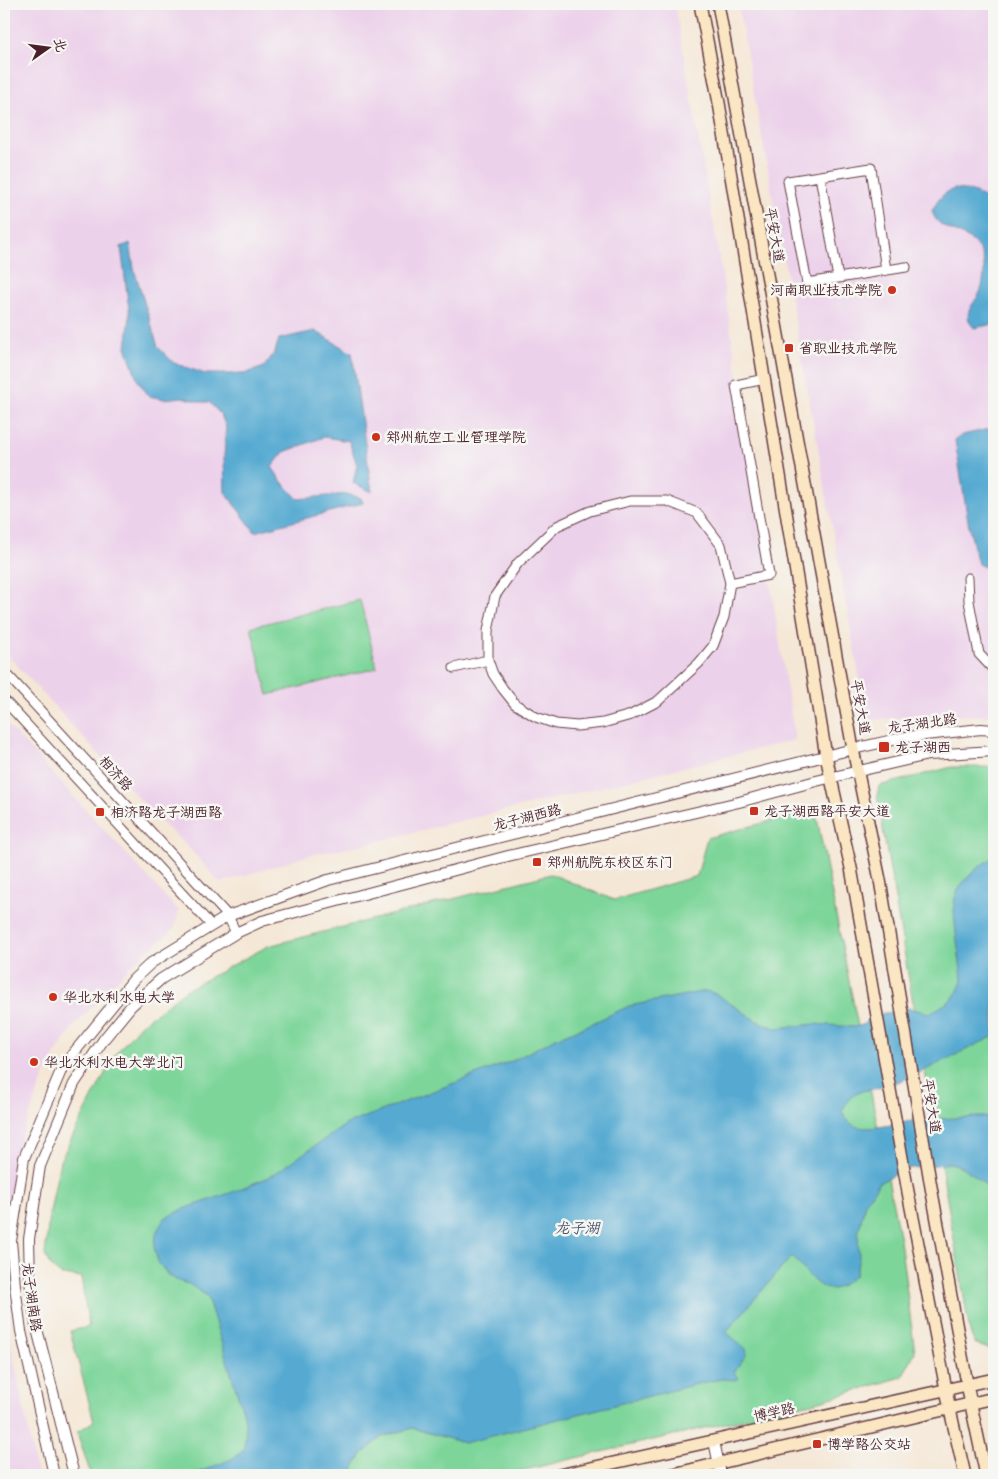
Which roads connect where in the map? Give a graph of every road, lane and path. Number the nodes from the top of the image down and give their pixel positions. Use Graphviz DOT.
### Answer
graph roads {
  1 [pos="700,4"];
  2 [pos="718,4"];
  3 [pos="820,176"];
  4 [pos="906,267"];
  5 [pos="886,270"];
  6 [pos="838,278"];
  7 [pos="765,379"];
  8 [pos="968,578"];
  9 [pos="730,583"];
  10 [pos="488,660"];
  11 [pos="454,668"];
  12 [pos="994,670"];
  13 [pos="4,671"];
  14 [pos="4,700"];
  15 [pos="994,730"];
  16 [pos="853,749"];
  17 [pos="994,751"];
  18 [pos="826,756"];
  19 [pos="858,772"];
  20 [pos="831,778"];
  21 [pos="228,916"];
  22 [pos="211,925"];
  23 [pos="236,933"];
  24 [pos="994,1379"];
  25 [pos="967,1385"];
  26 [pos="946,1389"];
  27 [pos="994,1398"];
  28 [pos="971,1405"];
  29 [pos="950,1410"];
  30 [pos="714,1441"];
  31 [pos="720,1470"];
  32 [pos="54,1475"];
  33 [pos="74,1475"];
  34 [pos="559,1475"];
  35 [pos="669,1475"];
  36 [pos="965,1475"];
  37 [pos="986,1475"];
  1 -- 7 [label="main road"];
  2 -- 16 [label="main road, 平安大道"];
  3 -- 5 [label="street"];
  3 -- 6 [label="street"];
  3 -- 6 [label="street"];
  4 -- 5 [label="street"];
  5 -- 6 [label="street"];
  7 -- 9 [label="street"];
  7 -- 18 [label="main road"];
  8 -- 12 [label="street"];
  9 -- 10 [label="street"];
  9 -- 10 [label="street"];
  10 -- 11 [label="street"];
  13 -- 21 [label="street, 相济路"];
  14 -- 22 [label="street"];
  15 -- 16 [label="street, 龙子湖北路"];
  16 -- 18 [label="street, 龙子湖西路"];
  16 -- 19 [label="main road, 平安大道"];
  17 -- 19 [label="street"];
  18 -- 20 [label="main road"];
  18 -- 21 [label="street, 龙子湖西路"];
  19 -- 20 [label="street"];
  19 -- 25 [label="main road, 平安大道"];
  20 -- 23 [label="street"];
  20 -- 26 [label="main road"];
  21 -- 22 [label="street, 龙子湖西路"];
  21 -- 23 [label="street, 相济路"];
  22 -- 32 [label="street, 龙子湖南路"];
  23 -- 33 [label="street, 龙子湖南路"];
  24 -- 25 [label="main road, 博学路"];
  25 -- 26 [label="main road, 博学路"];
  25 -- 28 [label="main road, 平安大道"];
  26 -- 29 [label="main road"];
  26 -- 30 [label="main road, 博学路"];
  27 -- 28 [label="main road"];
  28 -- 29 [label="main road"];
  28 -- 37 [label="main road, 平安大道"];
  29 -- 31 [label="main road"];
  29 -- 36 [label="main road"];
  30 -- 31 [label="street"];
  30 -- 34 [label="main road, 博学路"];
  31 -- 35 [label="main road"];
}
